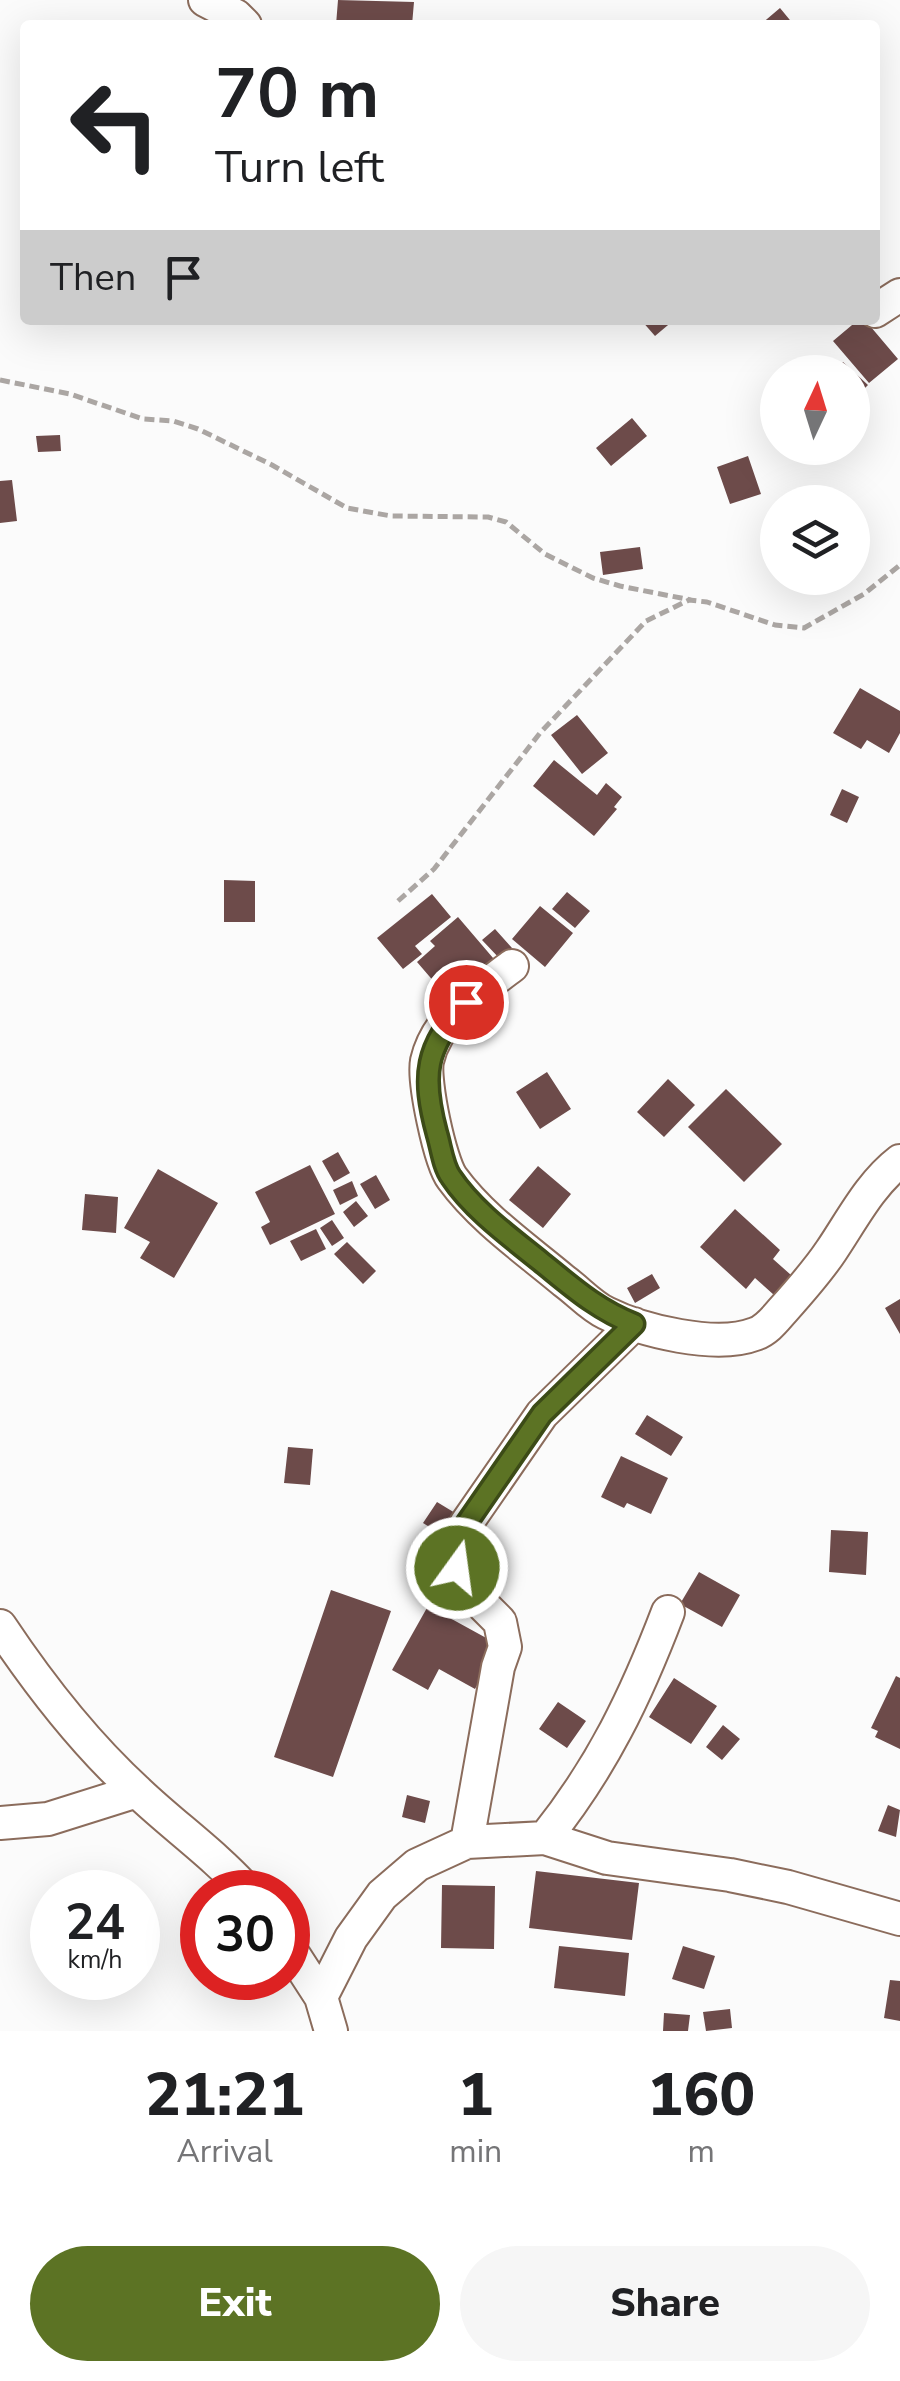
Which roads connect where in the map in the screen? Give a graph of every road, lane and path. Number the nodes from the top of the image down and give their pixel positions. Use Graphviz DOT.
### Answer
graph roads {
  1 [pos="204,0"];
  2 [pos="240,20"];
  3 [pos="0,380"];
  4 [pos="900,565"];
  5 [pos="691,600"];
  6 [pos="398,900"];
  7 [pos="512,966"];
  8 [pos="900,1161"];
  9 [pos="634,1324"];
  10 [pos="668,1612"];
  11 [pos="0,1626"];
  12 [pos="137,1792"];
  13 [pos="0,1824"];
  14 [pos="544,1838"];
  15 [pos="467,1842"];
  16 [pos="228,1870"];
  17 [pos="900,1919"];
  18 [pos="310,1981"];
  19 [pos="320,1997"];
  20 [pos="331,2031"];
  1 -- 2 [label="street"];
  3 -- 5 [label="path"];
  4 -- 5 [label="path"];
  5 -- 6 [label="path"];
  7 -- 9 [label="street"];
  8 -- 9 [label="street"];
  9 -- 15 [label="street"];
  10 -- 14 [label="street"];
  11 -- 12 [label="street"];
  12 -- 13 [label="street"];
  12 -- 16 [label="street"];
  14 -- 15 [label="street"];
  14 -- 17 [label="street"];
  15 -- 19 [label="street"];
  18 -- 19 [label="street"];
  19 -- 20 [label="street"];
}
